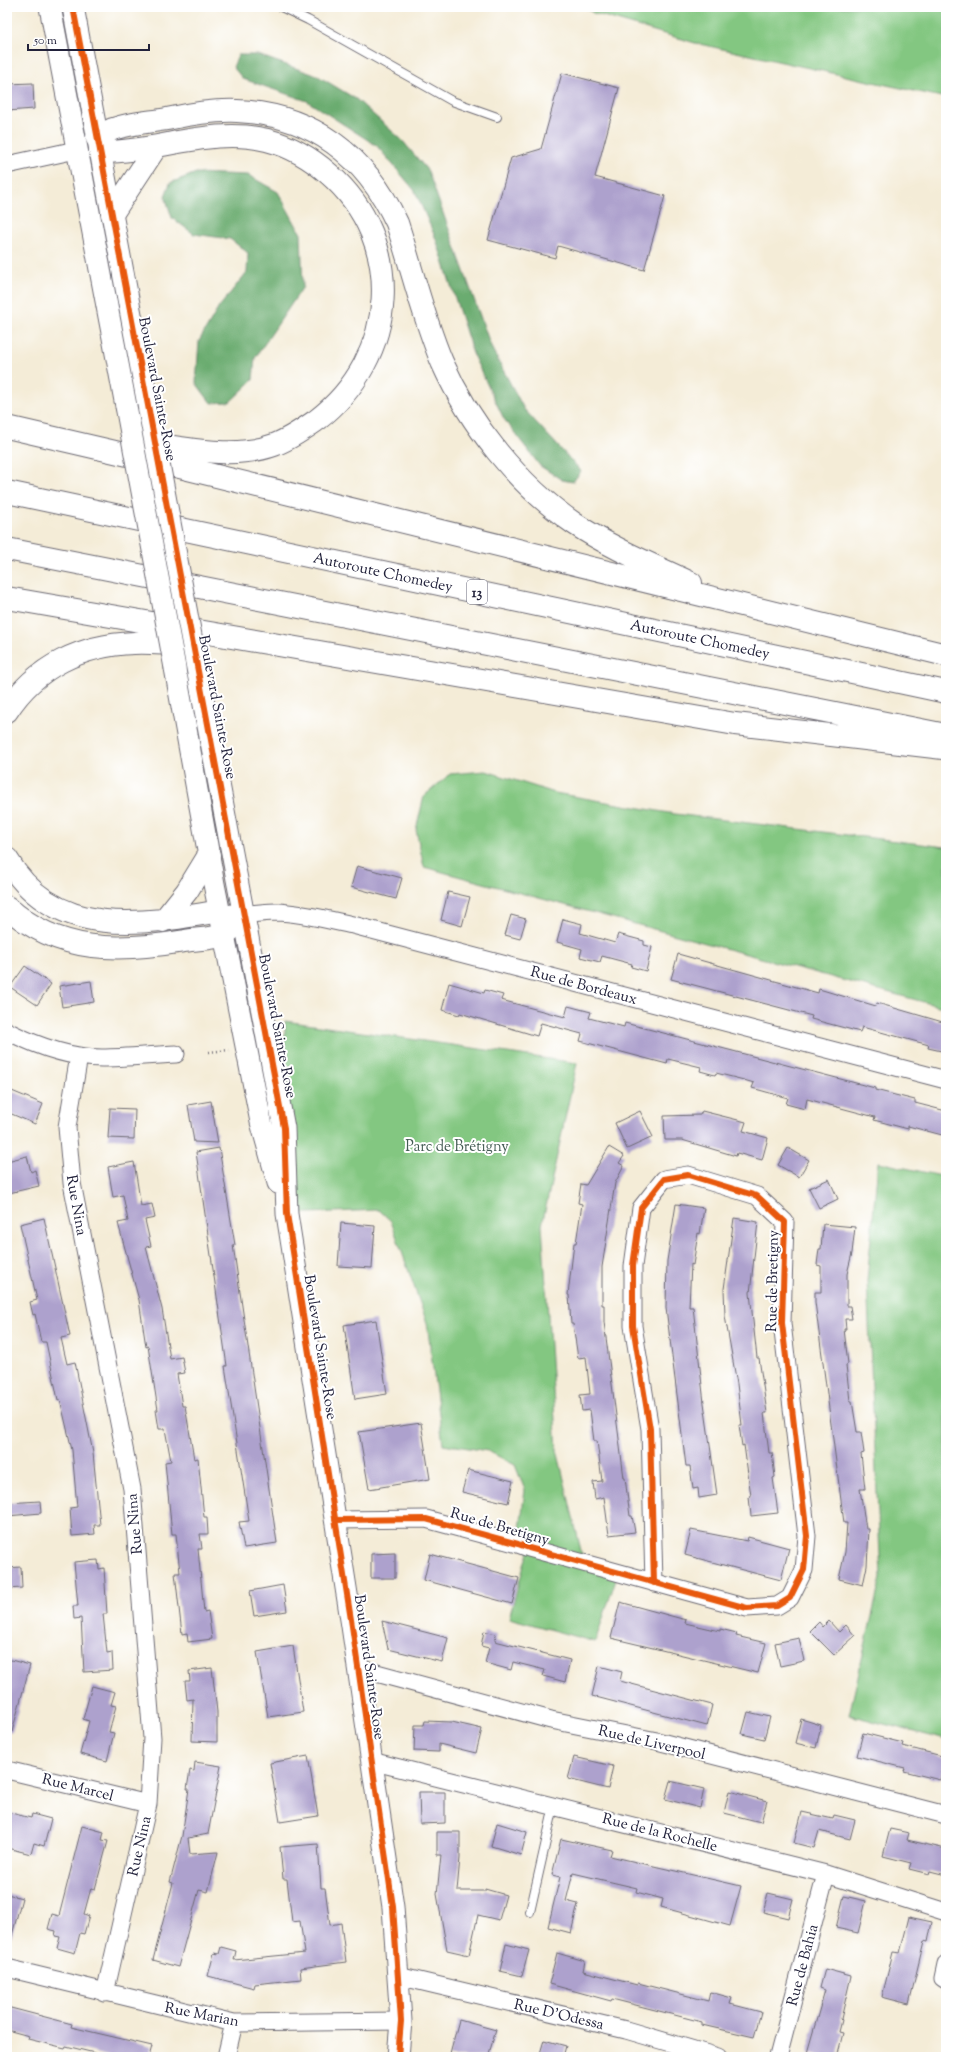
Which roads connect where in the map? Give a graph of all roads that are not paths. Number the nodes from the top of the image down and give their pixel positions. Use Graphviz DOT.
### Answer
graph roads {
  1 [pos="50,7"];
  2 [pos="73,7"];
  3 [pos="281,7"];
  4 [pos="497,117"];
  5 [pos="99,145"];
  6 [pos="156,147"];
  7 [pos="76,150"];
  8 [pos="7,165"];
  9 [pos="112,214"];
  10 [pos="17,430"];
  11 [pos="7,492"];
  12 [pos="7,548"];
  13 [pos="7,598"];
  14 [pos="730,602"];
  15 [pos="269,642"];
  16 [pos="946,655"];
  17 [pos="946,692"];
  18 [pos="7,711"];
  19 [pos="946,735"];
  20 [pos="946,748"];
  21 [pos="209,855"];
  22 [pos="7,859"];
  23 [pos="7,906"];
  24 [pos="219,911"];
  25 [pos="243,916"];
  26 [pos="163,921"];
  27 [pos="224,935"];
  28 [pos="7,1031"];
  29 [pos="176,1054"];
  30 [pos="79,1056"];
  31 [pos="946,1080"];
  32 [pos="287,1214"];
  33 [pos="335,1520"];
  34 [pos="654,1583"];
  35 [pos="358,1668"];
  36 [pos="371,1761"];
  37 [pos="7,1770"];
  38 [pos="148,1804"];
  39 [pos="554,1806"];
  40 [pos="946,1815"];
  41 [pos="826,1874"];
  42 [pos="530,1912"];
  43 [pos="946,1912"];
  44 [pos="946,1964"];
  45 [pos="7,1968"];
  46 [pos="398,1976"];
  47 [pos="946,1980"];
  48 [pos="105,1993"];
  49 [pos="401,2021"];
  50 [pos="234,2023"];
  51 [pos="226,2057"];
  52 [pos="398,2057"];
  53 [pos="718,2057"];
  54 [pos="778,2057"];
  1 -- 7 [label="street, Boulevard Sainte-Rose"];
  2 -- 5 [label="street, Boulevard Sainte-Rose"];
  3 -- 4 [label="lane"];
  5 -- 6 [label="highway"];
  5 -- 7 [label="street"];
  5 -- 9 [label="street, Boulevard Sainte-Rose"];
  5 -- 14 [label="highway"];
  6 -- 9 [label="highway"];
  6 -- 10 [label="highway"];
  7 -- 8 [label="street"];
  7 -- 21 [label="street, Boulevard Sainte-Rose, bridge"];
  9 -- 25 [label="street, Boulevard Sainte-Rose, bridge"];
  10 -- 14 [label="highway"];
  11 -- 17 [label="highway, Autoroute Chomedey / 13"];
  12 -- 19 [label="highway"];
  13 -- 15 [label="highway"];
  14 -- 16 [label="highway"];
  15 -- 18 [label="highway"];
  15 -- 20 [label="highway"];
  21 -- 24 [label="street, Boulevard Sainte-Rose"];
  21 -- 26 [label="highway"];
  22 -- 26 [label="highway"];
  23 -- 27 [label="highway"];
  24 -- 25 [label="street, Rue de Bordeaux"];
  24 -- 26 [label="highway"];
  24 -- 27 [label="street, Boulevard Sainte-Rose"];
  25 -- 27 [label="highway"];
  25 -- 31 [label="street, Rue de Bordeaux"];
  25 -- 32 [label="street, Boulevard Sainte-Rose"];
  27 -- 32 [label="street, Boulevard Sainte-Rose"];
  28 -- 30 [label="street"];
  29 -- 30 [label="street"];
  30 -- 38 [label="street, Rue Nina"];
  32 -- 33 [label="street, Boulevard Sainte-Rose"];
  33 -- 34 [label="street, Rue de Bretigny"];
  33 -- 35 [label="street, Boulevard Sainte-Rose"];
  34 -- 34 [label="street, Rue de Bretigny"];
  35 -- 36 [label="street, Boulevard Sainte-Rose"];
  35 -- 40 [label="street, Rue de Liverpool"];
  36 -- 39 [label="street, Rue de la Rochelle"];
  36 -- 46 [label="street, Boulevard Sainte-Rose"];
  37 -- 38 [label="street, Rue Marcel"];
  38 -- 48 [label="street, Rue Nina"];
  39 -- 41 [label="street, Rue de la Rochelle"];
  39 -- 42 [label="lane"];
  41 -- 43 [label="street, Rue de la Rochelle"];
  41 -- 54 [label="street, Rue de Bahia"];
  44 -- 47 [label="street"];
  45 -- 48 [label="street, Rue Marian"];
  46 -- 49 [label="street, Boulevard Sainte-Rose"];
  46 -- 53 [label="street, Rue D'Odessa"];
  48 -- 50 [label="street, Rue Marian"];
  49 -- 50 [label="street, Rue Marian"];
  49 -- 52 [label="street, Boulevard Sainte-Rose"];
  50 -- 51 [label="street"];
}
